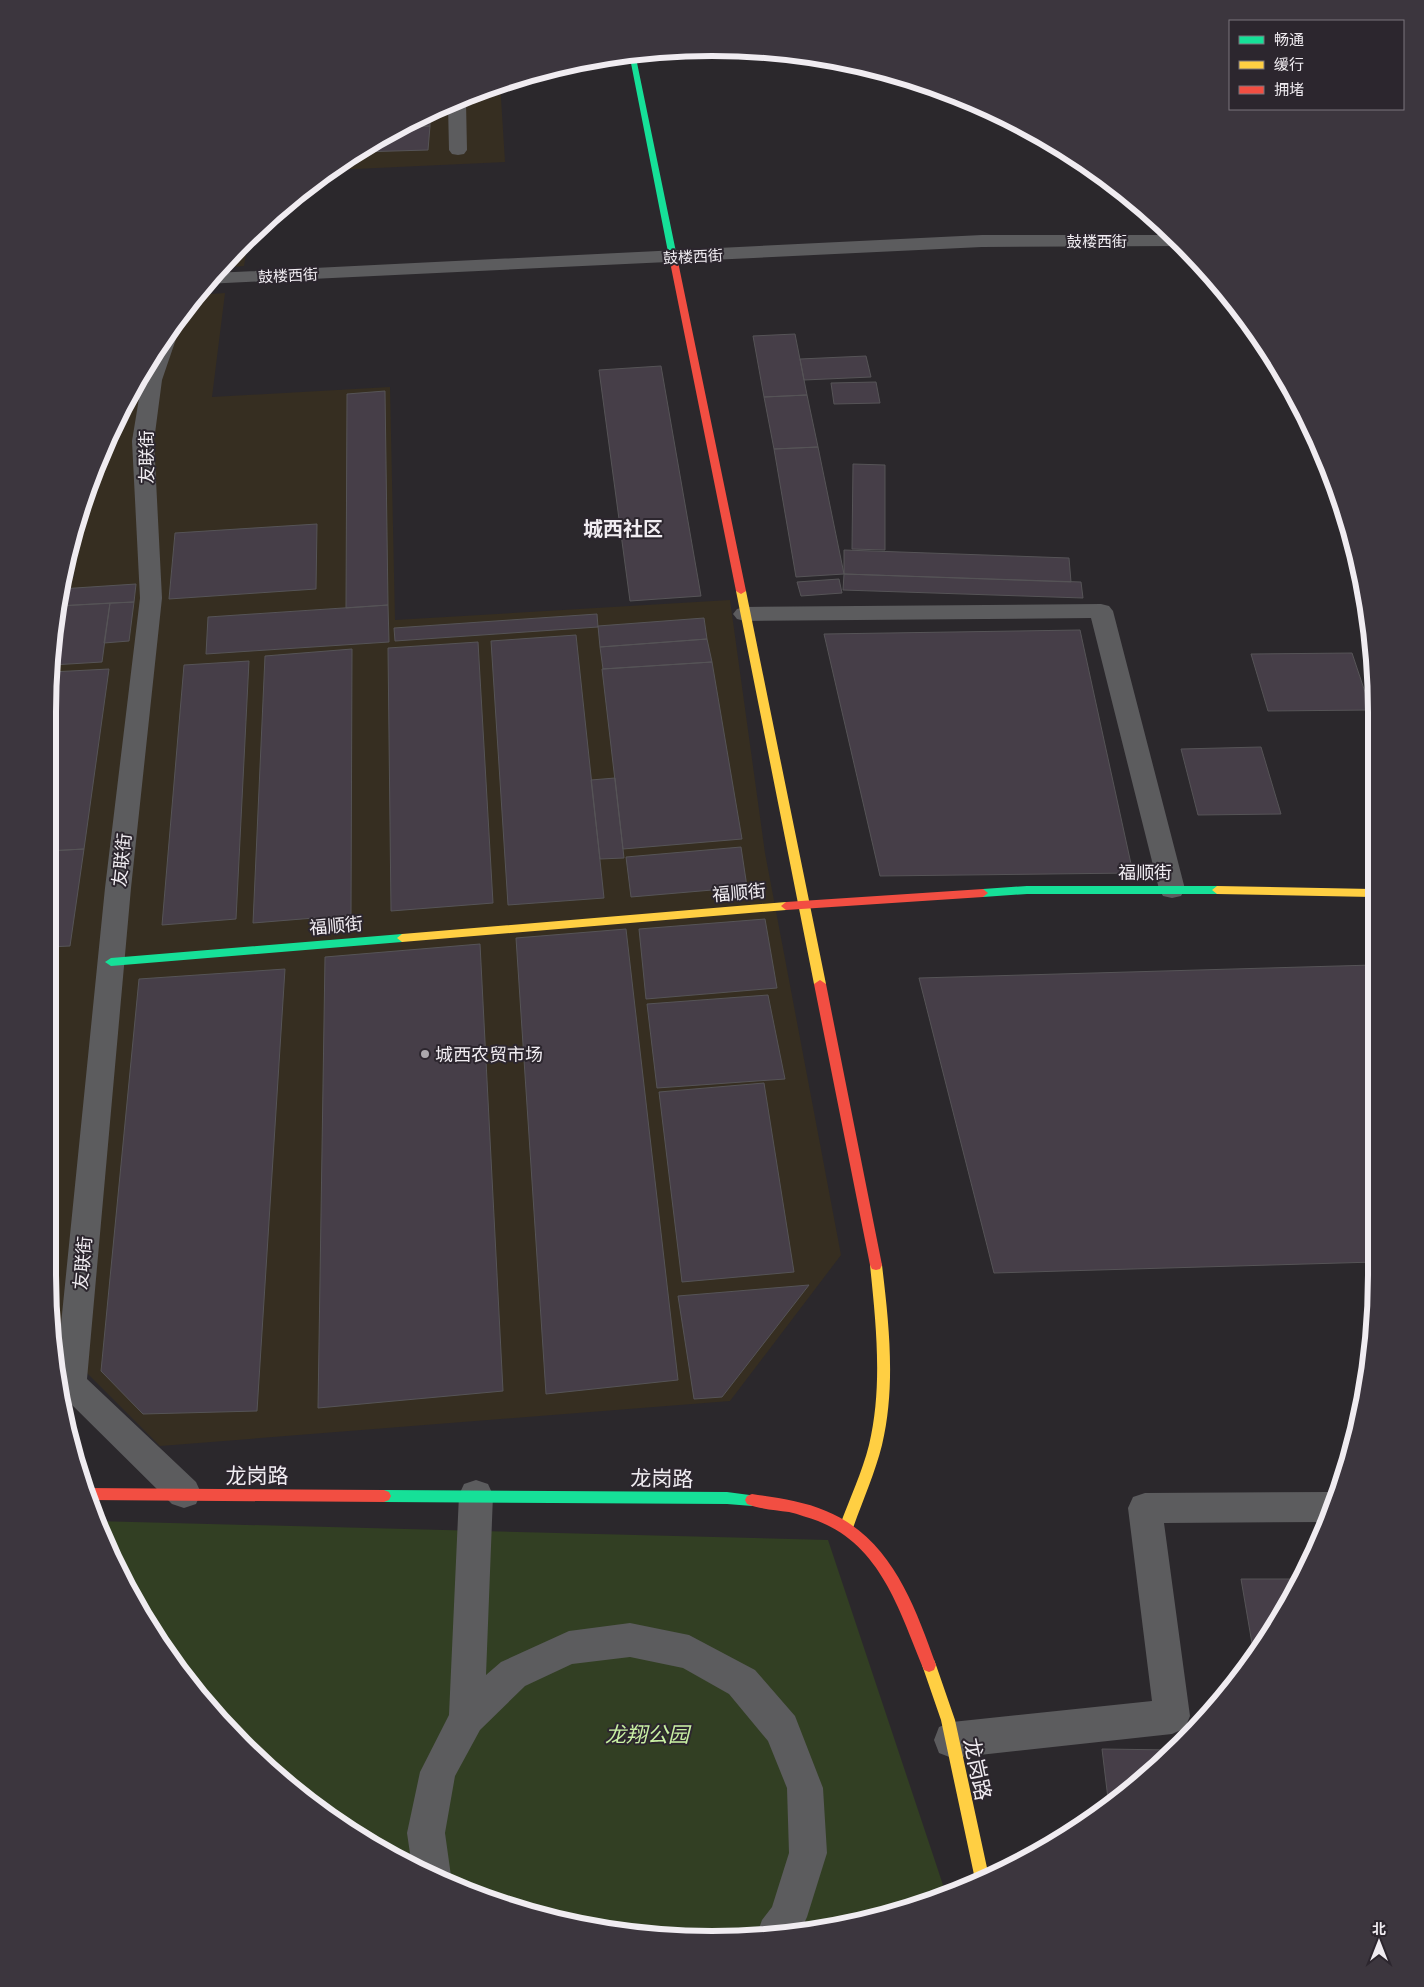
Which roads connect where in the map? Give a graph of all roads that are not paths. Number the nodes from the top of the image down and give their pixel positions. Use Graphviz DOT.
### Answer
graph roads {
  1 [pos="634,61"];
  2 [pos="457,108"];
  3 [pos="458,150"];
  4 [pos="1168,241"];
  5 [pos="673,257"];
  6 [pos="220,278"];
  7 [pos="158,362"];
  8 [pos="745,614"];
  9 [pos="1172,889"];
  10 [pos="1368,893"];
  11 [pos="804,904"];
  12 [pos="111,962"];
  13 [pos="65,1378"];
  14 [pos="94,1494"];
  15 [pos="184,1494"];
  16 [pos="476,1496"];
  17 [pos="1325,1507"];
  18 [pos="846,1528"];
  19 [pos="467,1718"];
  20 [pos="952,1740"];
  21 [pos="431,1867"];
  22 [pos="980,1873"];
  23 [pos="782,1927"];
  1 -- 5 [label="street"];
  2 -- 3 [label="street"];
  4 -- 5 [label="street, 鼓楼西街"];
  5 -- 6 [label="street, 鼓楼西街"];
  5 -- 8 [label="street"];
  7 -- 12 [label="street, 友联街"];
  8 -- 9 [label="street"];
  8 -- 11 [label="street"];
  9 -- 10 [label="street, 福顺街"];
  9 -- 11 [label="street, 福顺街"];
  11 -- 12 [label="street, 福顺街"];
  11 -- 18 [label="street"];
  12 -- 13 [label="street, 友联街"];
  13 -- 15 [label="street, 友联街"];
  14 -- 15 [label="street, 龙岗路"];
  15 -- 16 [label="street, 龙岗路"];
  16 -- 18 [label="street, 龙岗路"];
  16 -- 19 [label="street"];
  17 -- 20 [label="street"];
  18 -- 20 [label="street, 龙岗路"];
  19 -- 21 [label="street"];
  19 -- 23 [label="street"];
  20 -- 22 [label="street, 龙岗路"];
}
